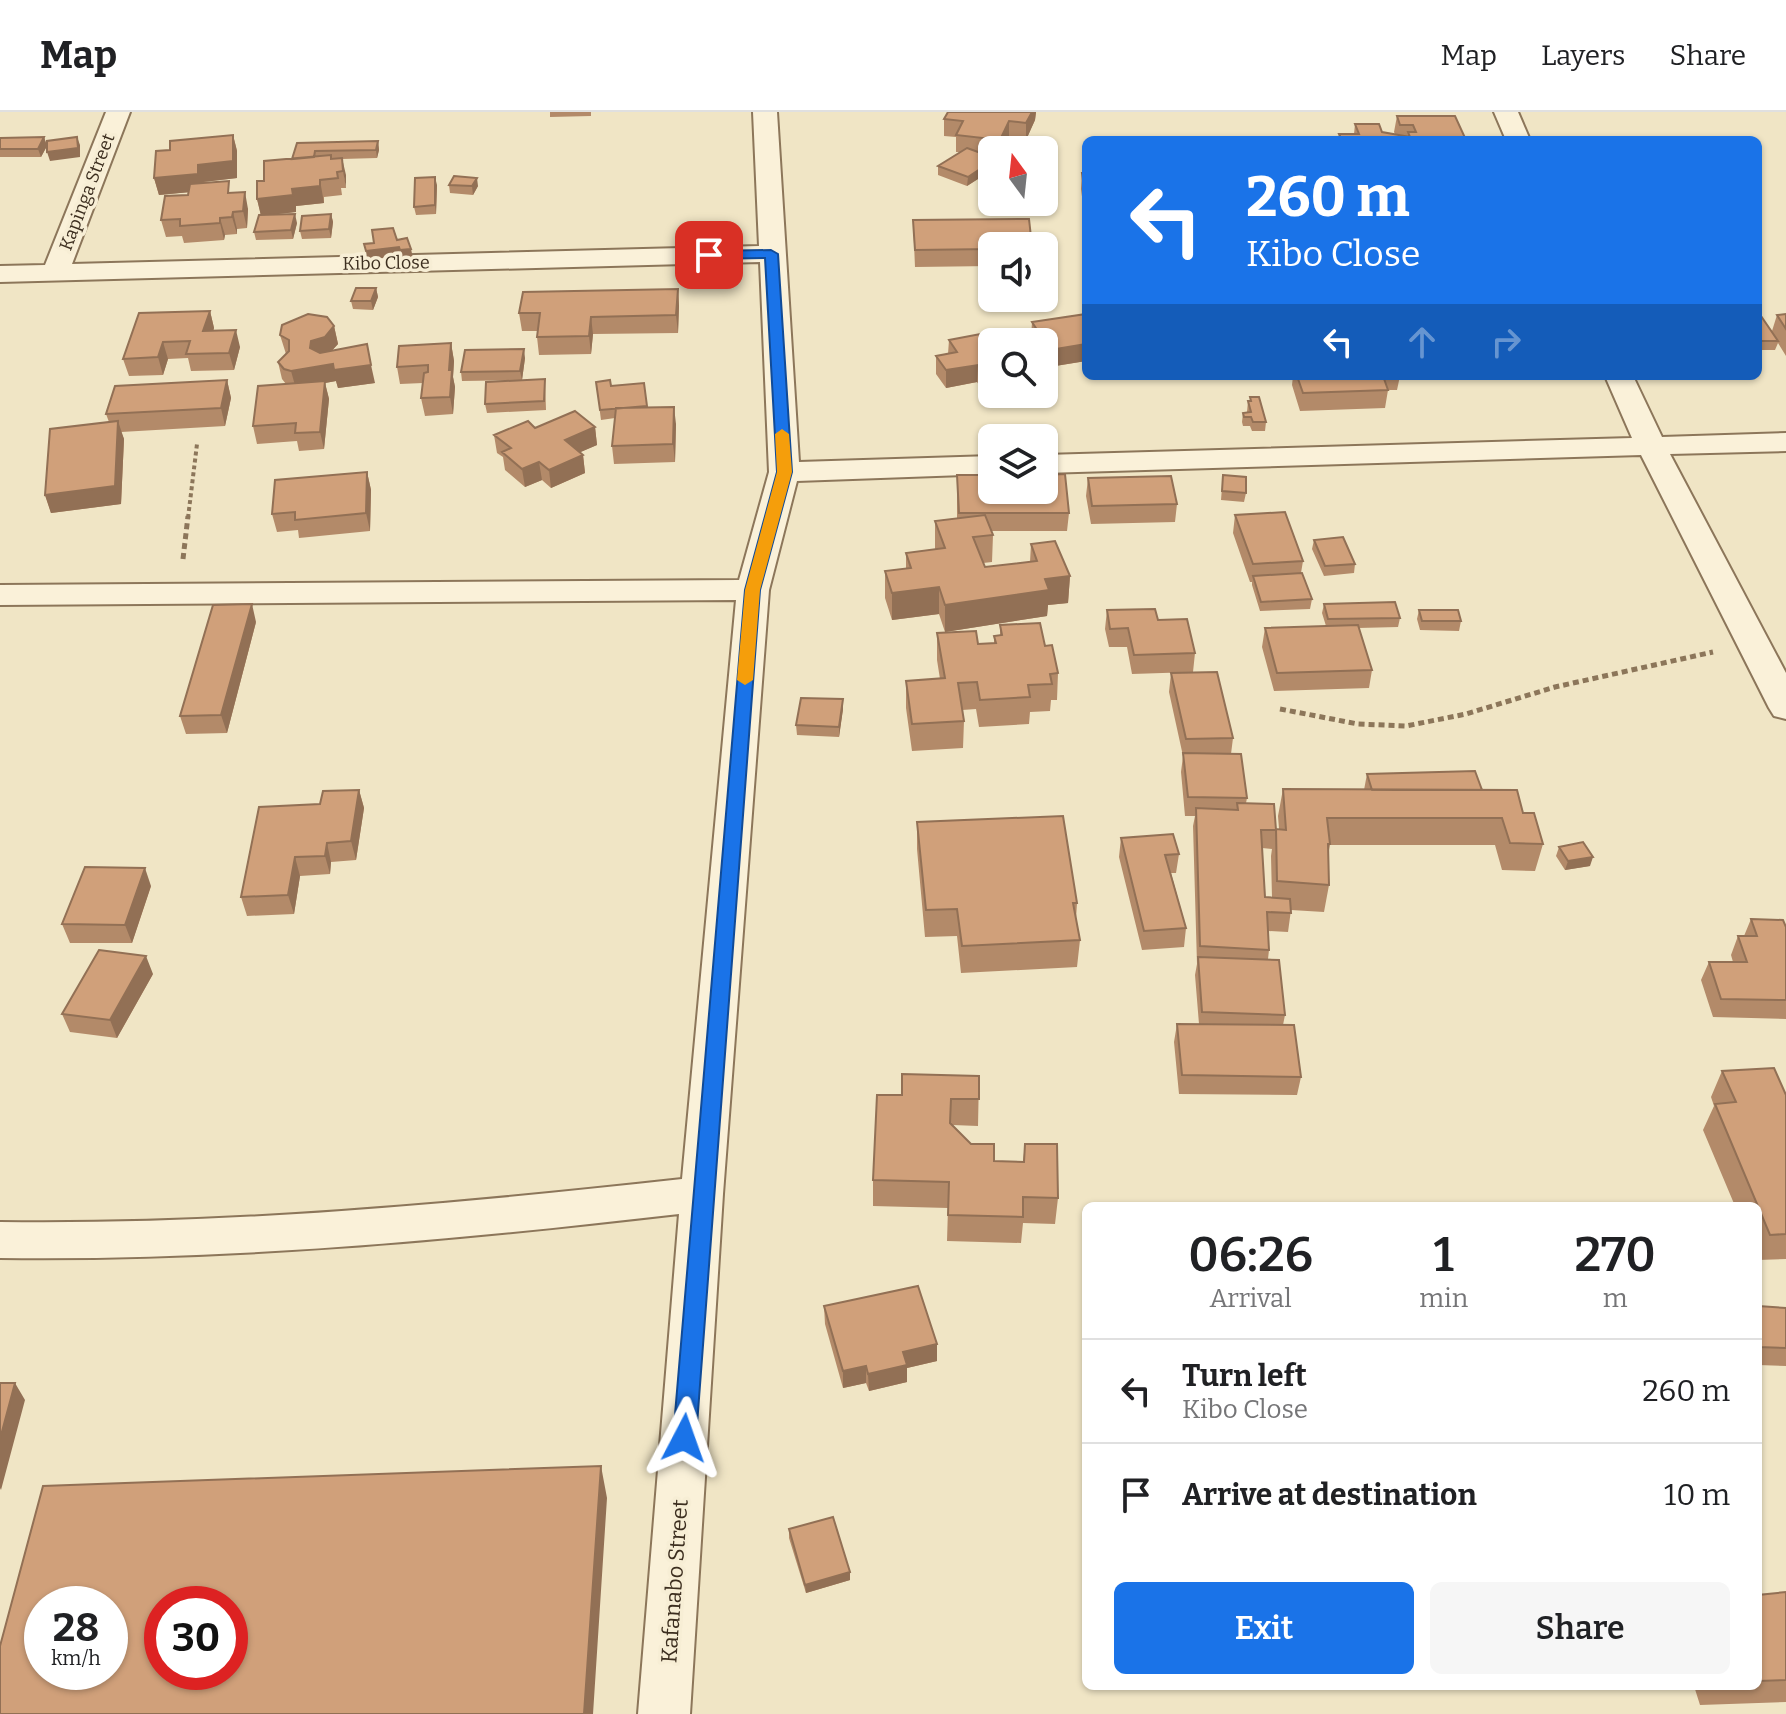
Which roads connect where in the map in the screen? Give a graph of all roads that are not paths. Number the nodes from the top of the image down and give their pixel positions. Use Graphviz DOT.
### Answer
graph roads {
  1 [pos="118,112"];
  2 [pos="765,112"];
  3 [pos="1506,112"];
  4 [pos="1516,136"];
  5 [pos="771,254"];
  6 [pos="56,272"];
  7 [pos="0,274"];
  8 [pos="1621,380"];
  9 [pos="1786,442"];
  10 [pos="1648,444"];
  11 [pos="1058,464"];
  12 [pos="978,465"];
  13 [pos="784,472"];
  14 [pos="753,590"];
  15 [pos="0,595"];
  16 [pos="1786,708"];
  17 [pos="702,1194"];
  18 [pos="0,1240"];
  19 [pos="664,1714"];
  1 -- 6 [label="street, Kapinga Street"];
  2 -- 5 [label="street, Kafanabo Street"];
  3 -- 4 [label="street"];
  5 -- 6 [label="street, Kibo Close"];
  5 -- 13 [label="street, Kafanabo Street"];
  6 -- 7 [label="street, Kibo Close"];
  8 -- 10 [label="street"];
  9 -- 10 [label="street"];
  10 -- 11 [label="street"];
  10 -- 16 [label="street"];
  12 -- 13 [label="street"];
  13 -- 14 [label="street, Kafanabo Street"];
  14 -- 15 [label="street"];
  14 -- 17 [label="street, Kafanabo Street"];
  17 -- 18 [label="street"];
  17 -- 19 [label="street, Kafanabo Street"];
}
